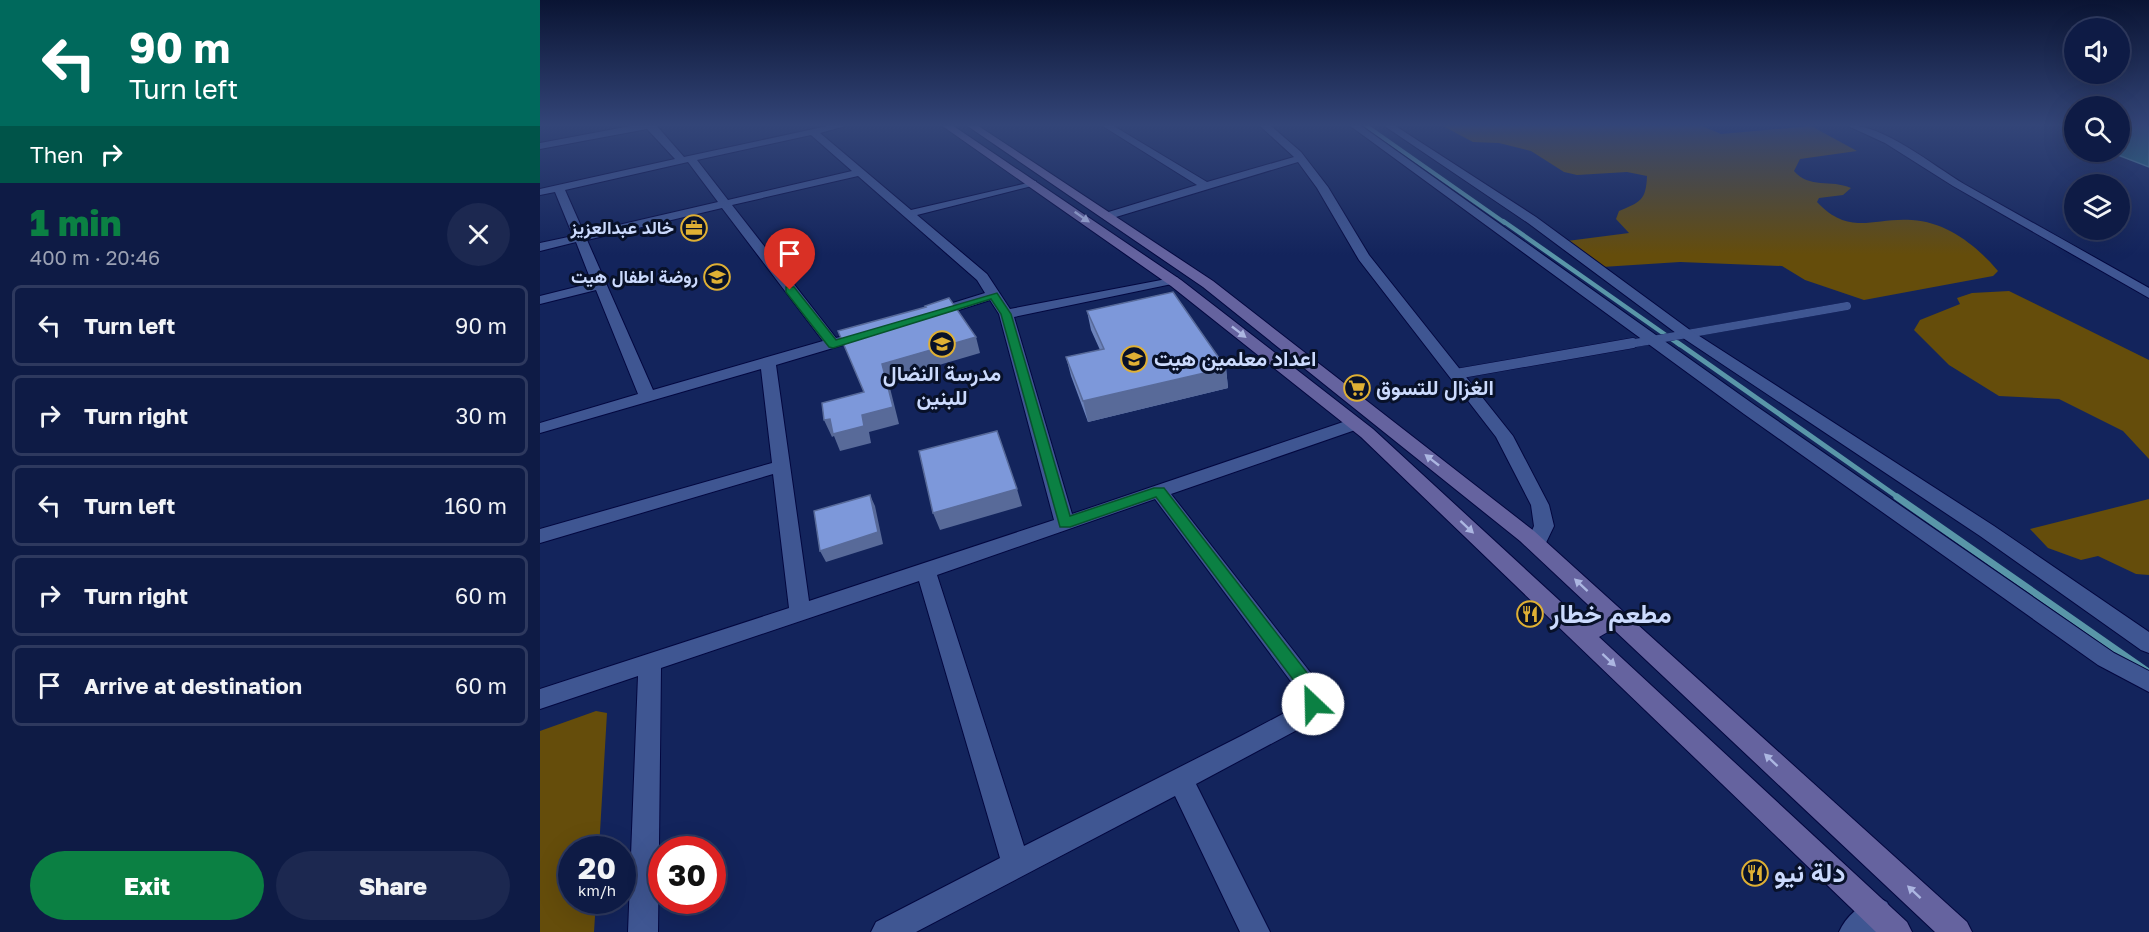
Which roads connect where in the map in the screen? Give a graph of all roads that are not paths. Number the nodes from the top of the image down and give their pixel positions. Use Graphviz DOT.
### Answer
graph roads {
  1 [pos="647,168"];
  2 [pos="693,168"];
  3 [pos="856,168"];
  4 [pos="1010,168"];
  5 [pos="1035,168"];
  6 [pos="1177,168"];
  7 [pos="1265,168"];
  8 [pos="1308,168"];
  9 [pos="1415,168"];
  10 [pos="1454,168"];
  11 [pos="1932,168"];
  12 [pos="860,172"];
  13 [pos="1032,183"];
  14 [pos="1206,186"];
  15 [pos="559,188"];
  16 [pos="540,192"];
  17 [pos="724,204"];
  18 [pos="909,214"];
  19 [pos="1106,216"];
  20 [pos="581,238"];
  21 [pos="540,247"];
  22 [pos="1172,280"];
  23 [pos="601,285"];
  24 [pos="2149,294"];
  25 [pos="993,295"];
  26 [pos="540,300"];
  27 [pos="1847,306"];
  28 [pos="1006,314"];
  29 [pos="913,320"];
  30 [pos="879,330"];
  31 [pos="1684,333"];
  32 [pos="1653,339"];
  33 [pos="833,344"];
  34 [pos="768,362"];
  35 [pos="1455,374"];
  36 [pos="647,396"];
  37 [pos="1355,424"];
  38 [pos="540,428"];
  39 [pos="781,466"];
  40 [pos="1159,491"];
  41 [pos="1065,524"];
  42 [pos="540,536"];
  43 [pos="1536,544"];
  44 [pos="927,571"];
  45 [pos="800,613"];
  46 [pos="1616,617"];
  47 [pos="1583,636"];
  48 [pos="2149,644"];
  49 [pos="650,662"];
  50 [pos="2149,682"];
  51 [pos="540,699"];
  52 [pos="1181,781"];
  53 [pos="1015,863"];
  54 [pos="1876,912"];
  55 [pos="643,932"];
  56 [pos="886,932"];
  57 [pos="1255,932"];
  58 [pos="1854,932"];
  59 [pos="1898,932"];
  60 [pos="1957,932"];
  1 -- 15 [label="street"];
  2 -- 17 [label="street"];
  3 -- 12 [label="street"];
  4 -- 13 [label="main road"];
  5 -- 19 [label="main road"];
  6 -- 14 [label="street"];
  7 -- 14 [label="street"];
  8 -- 35 [label="street"];
  9 -- 32 [label="street"];
  10 -- 31 [label="street"];
  11 -- 24 [label="street"];
  12 -- 17 [label="street"];
  12 -- 18 [label="street"];
  13 -- 18 [label="street"];
  13 -- 22 [label="main road, one-way"];
  14 -- 19 [label="street"];
  15 -- 16 [label="street"];
  15 -- 20 [label="street"];
  17 -- 20 [label="street"];
  17 -- 33 [label="street"];
  18 -- 25 [label="street"];
  43 -- 19 [label="main road, one-way"];
  20 -- 21 [label="street"];
  20 -- 23 [label="street"];
  22 -- 28 [label="street"];
  22 -- 37 [label="main road, one-way"];
  23 -- 26 [label="street"];
  23 -- 36 [label="street"];
  25 -- 28 [label="street"];
  25 -- 29 [label="street"];
  27 -- 31 [label="lane"];
  28 -- 41 [label="street"];
  30 -- 33 [label="street"];
  31 -- 32 [label="lane"];
  31 -- 48 [label="street"];
  32 -- 35 [label="lane"];
  32 -- 50 [label="street"];
  33 -- 34 [label="street"];
  34 -- 36 [label="street"];
  34 -- 39 [label="street"];
  35 -- 43 [label="street"];
  36 -- 38 [label="street"];
  37 -- 40 [label="street"];
  37 -- 47 [label="main road, one-way"];
  39 -- 42 [label="street"];
  39 -- 45 [label="street"];
  40 -- 41 [label="street"];
  40 -- 52 [label="street"];
  41 -- 44 [label="street"];
  46 -- 43 [label="main road, one-way"];
  44 -- 45 [label="street"];
  44 -- 53 [label="street"];
  45 -- 49 [label="street"];
  46 -- 47 [label="main road"];
  60 -- 46 [label="main road, one-way"];
  47 -- 54 [label="main road, one-way"];
  49 -- 51 [label="street"];
  49 -- 55 [label="street"];
  52 -- 53 [label="street"];
  52 -- 57 [label="street"];
  53 -- 56 [label="street"];
  54 -- 58 [label="street"];
  54 -- 59 [label="main road"];
}
